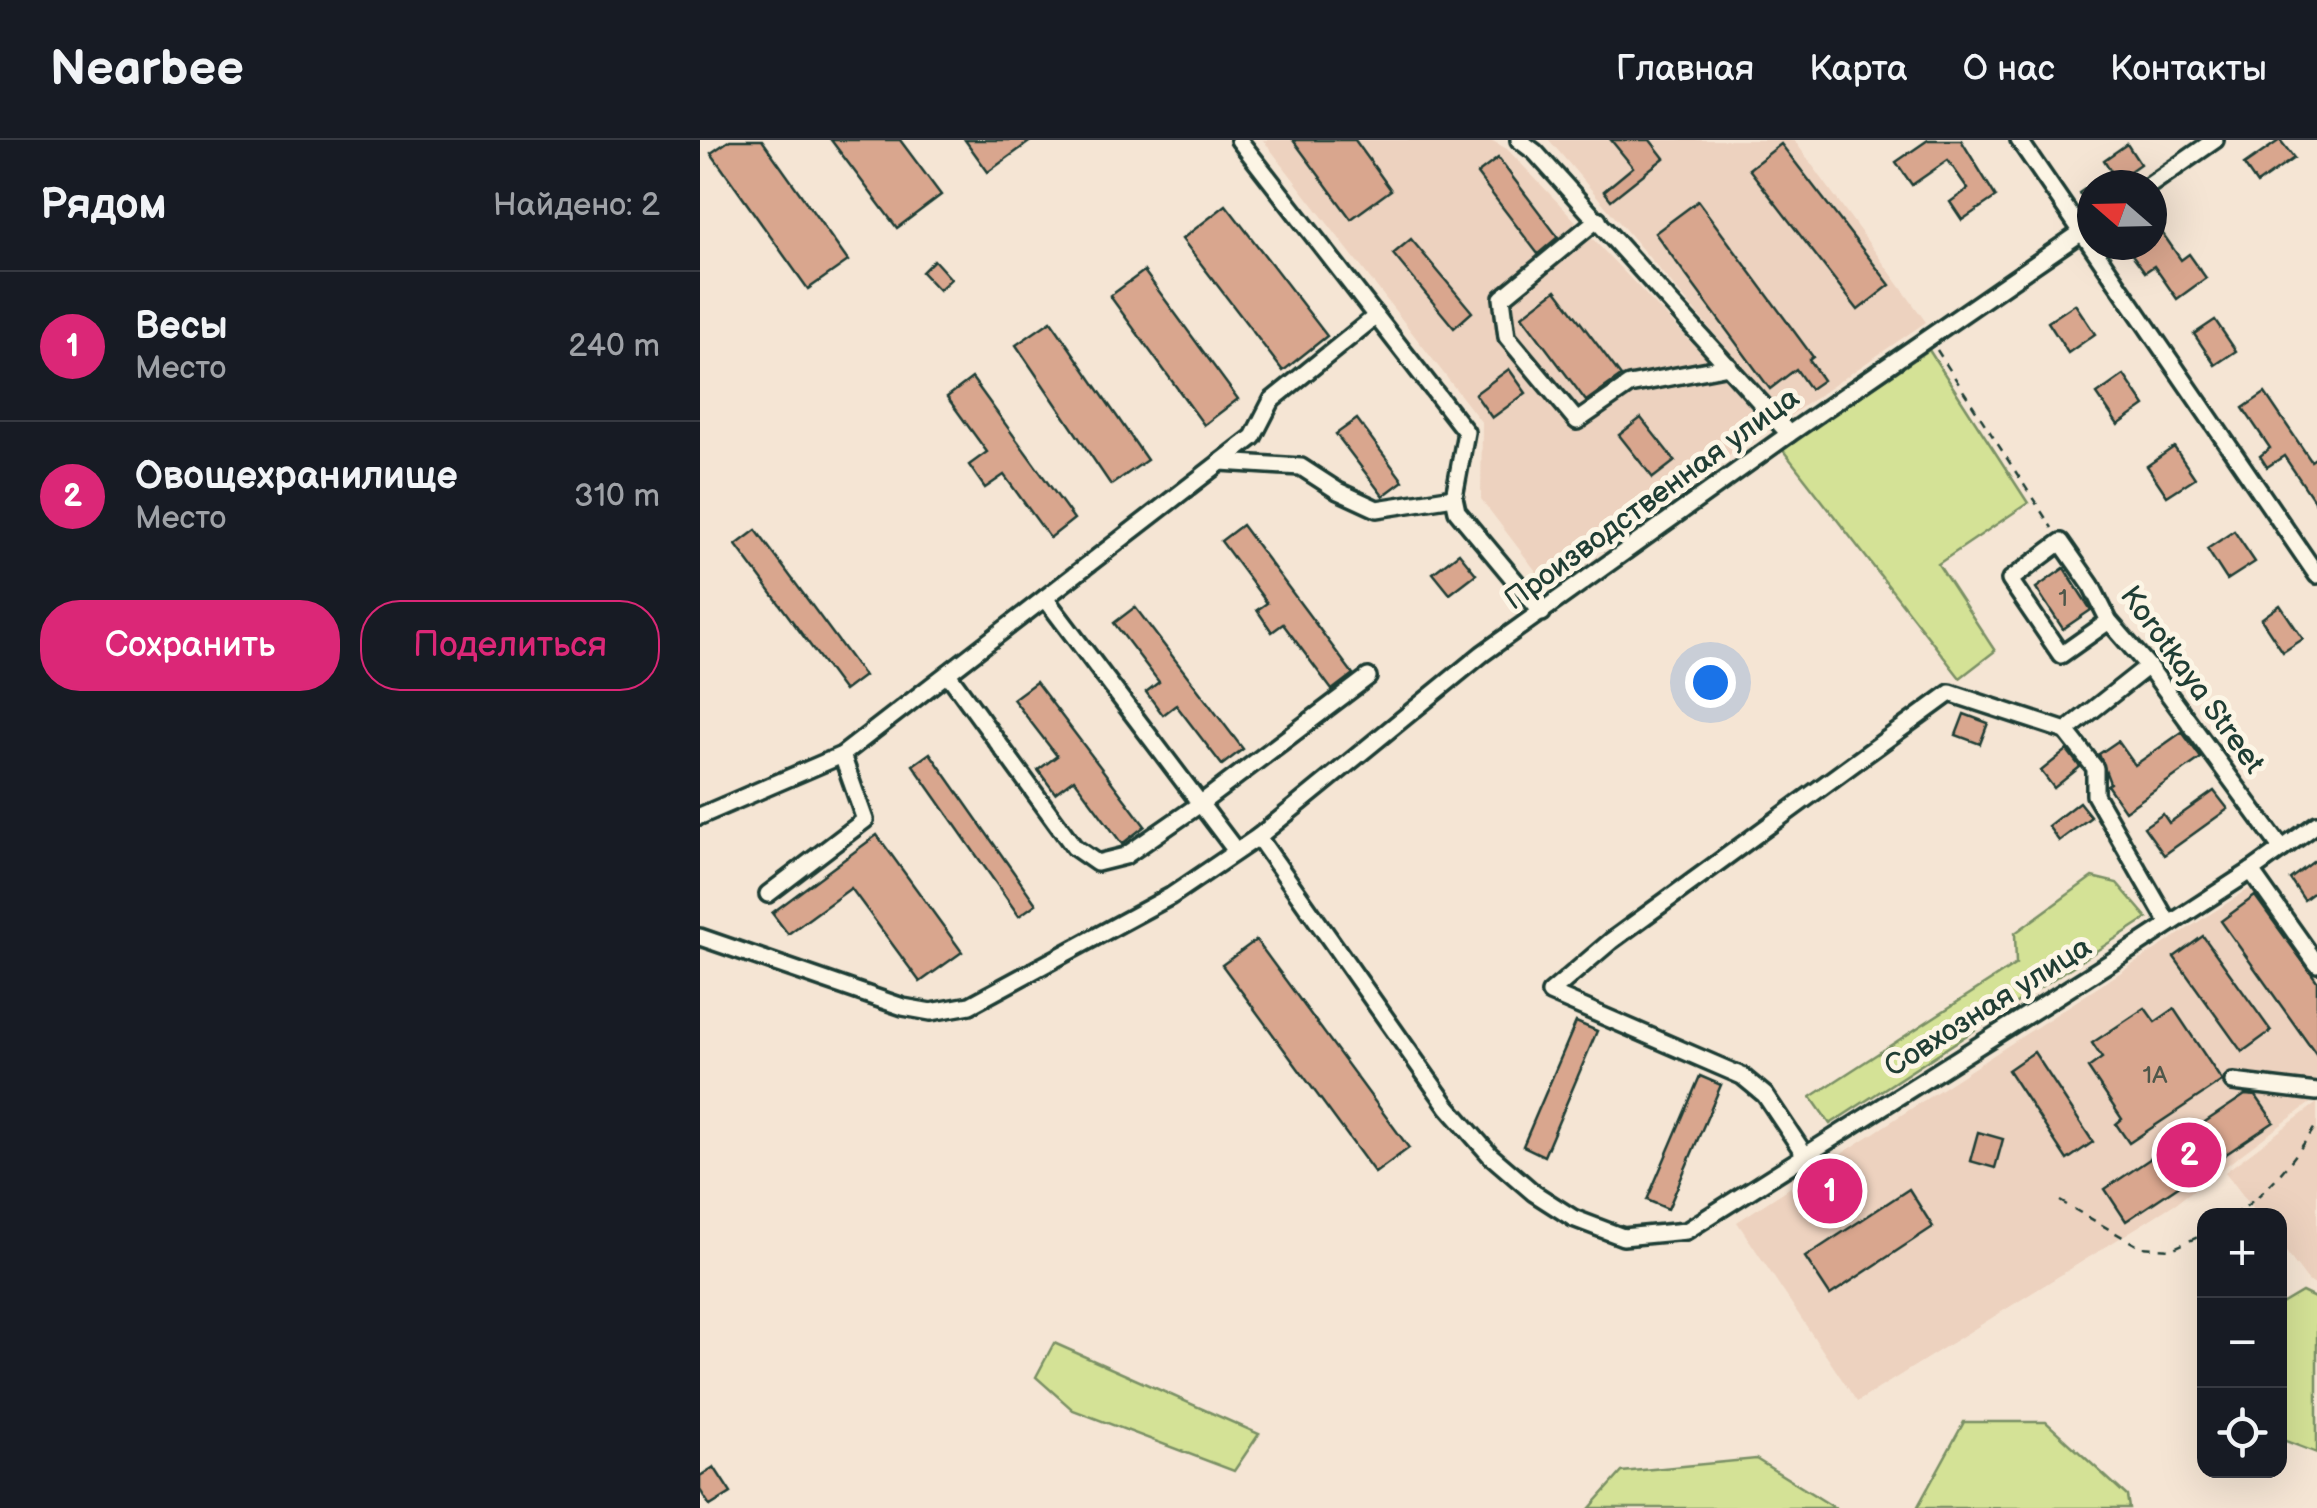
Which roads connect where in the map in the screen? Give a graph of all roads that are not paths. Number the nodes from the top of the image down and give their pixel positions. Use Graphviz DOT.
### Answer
graph roads {
  1 [pos="1239,140"];
  2 [pos="1520,140"];
  3 [pos="2019,140"];
  4 [pos="2215,140"];
  5 [pos="2167,173"];
  6 [pos="2077,215"];
  7 [pos="1598,219"];
  8 [pos="2077,235"];
  9 [pos="2108,260"];
  10 [pos="1376,316"];
  11 [pos="1729,366"];
  12 [pos="1789,434"];
  13 [pos="1221,462"];
  14 [pos="1454,497"];
  15 [pos="2317,576"];
  16 [pos="1044,598"];
  17 [pos="1542,613"];
  18 [pos="2109,620"];
  19 [pos="2148,666"];
  20 [pos="948,674"];
  21 [pos="1368,677"];
  22 [pos="2066,731"];
  23 [pos="842,756"];
  24 [pos="1200,804"];
  25 [pos="700,816"];
  26 [pos="2317,824"];
  27 [pos="1258,838"];
  28 [pos="2282,849"];
  29 [pos="1236,852"];
  30 [pos="2251,872"];
  31 [pos="768,894"];
  32 [pos="2169,924"];
  33 [pos="700,937"];
  34 [pos="2317,964"];
  35 [pos="2233,1082"];
  36 [pos="2317,1092"];
  37 [pos="1805,1156"];
  1 -- 10 [label="street"];
  2 -- 7 [label="street"];
  3 -- 6 [label="street"];
  4 -- 5 [label="street"];
  7 -- 11 [label="street"];
  7 -- 11 [label="street"];
  8 -- 12 [label="street, Производственная улица"];
  9 -- 15 [label="street"];
  10 -- 13 [label="street"];
  10 -- 14 [label="street"];
  11 -- 12 [label="street"];
  12 -- 17 [label="street, Производственная улица"];
  13 -- 14 [label="street"];
  13 -- 16 [label="street"];
  14 -- 17 [label="street"];
  16 -- 20 [label="street"];
  16 -- 24 [label="street"];
  17 -- 27 [label="street, Производственная улица"];
  18 -- 18 [label="street, Korotkaya Street"];
  18 -- 19 [label="street, Korotkaya Street"];
  19 -- 22 [label="street"];
  19 -- 28 [label="street, Korotkaya Street"];
  20 -- 23 [label="street"];
  20 -- 24 [label="street"];
  21 -- 24 [label="street"];
  22 -- 32 [label="street"];
  22 -- 37 [label="street"];
  23 -- 25 [label="street"];
  23 -- 31 [label="street"];
  24 -- 29 [label="street"];
  26 -- 28 [label="street, Совхозная улица"];
  27 -- 29 [label="street, Производственная улица"];
  27 -- 37 [label="street, Совхозная улица"];
  28 -- 30 [label="street, Совхозная улица"];
  29 -- 33 [label="street, Производственная улица"];
  30 -- 32 [label="street, Совхозная улица"];
  30 -- 34 [label="street"];
  32 -- 37 [label="street, Совхозная улица"];
  35 -- 36 [label="street"];
}
